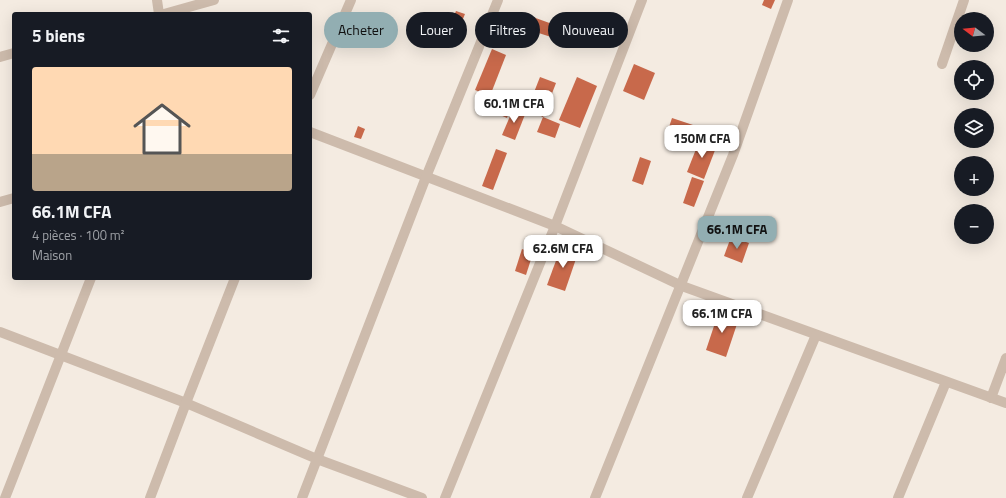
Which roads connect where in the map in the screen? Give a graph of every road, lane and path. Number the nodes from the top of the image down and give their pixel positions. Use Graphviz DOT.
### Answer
graph roads {
  1 [pos="157,0"];
  2 [pos="214,0"];
  3 [pos="351,0"];
  4 [pos="498,0"];
  5 [pos="642,0"];
  6 [pos="788,0"];
  7 [pos="964,0"];
  8 [pos="159,12"];
  9 [pos="171,12"];
  10 [pos="12,53"];
  11 [pos="0,56"];
  12 [pos="942,64"];
  13 [pos="312,90"];
  14 [pos="312,133"];
  15 [pos="426,177"];
  16 [pos="12,199"];
  17 [pos="0,202"];
  18 [pos="555,226"];
  19 [pos="90,280"];
  20 [pos="234,280"];
  21 [pos="682,286"];
  22 [pos="0,332"];
  23 [pos="816,335"];
  24 [pos="60,356"];
  25 [pos="1006,358"];
  26 [pos="946,382"];
  27 [pos="991,398"];
  28 [pos="186,403"];
  29 [pos="1006,403"];
  30 [pos="317,459"];
  31 [pos="5,498"];
  32 [pos="150,498"];
  33 [pos="302,498"];
  34 [pos="422,498"];
  35 [pos="445,498"];
  36 [pos="595,498"];
  37 [pos="747,498"];
  38 [pos="898,498"];
  1 -- 8 [label="street"];
  2 -- 9 [label="street"];
  3 -- 13 [label="street"];
  4 -- 15 [label="street"];
  5 -- 18 [label="street"];
  6 -- 21 [label="street"];
  7 -- 12 [label="street"];
  10 -- 11 [label="street"];
  14 -- 15 [label="street"];
  15 -- 18 [label="street"];
  15 -- 30 [label="street"];
  16 -- 17 [label="street"];
  18 -- 21 [label="street"];
  18 -- 35 [label="street"];
  19 -- 24 [label="street"];
  20 -- 28 [label="street"];
  21 -- 23 [label="street"];
  21 -- 36 [label="street"];
  22 -- 24 [label="street"];
  23 -- 26 [label="street"];
  23 -- 37 [label="street"];
  24 -- 28 [label="street"];
  24 -- 31 [label="street"];
  25 -- 27 [label="street"];
  26 -- 27 [label="street"];
  26 -- 38 [label="street"];
  27 -- 29 [label="street"];
  28 -- 30 [label="street"];
  28 -- 32 [label="street"];
  30 -- 33 [label="street"];
  30 -- 34 [label="street"];
}
